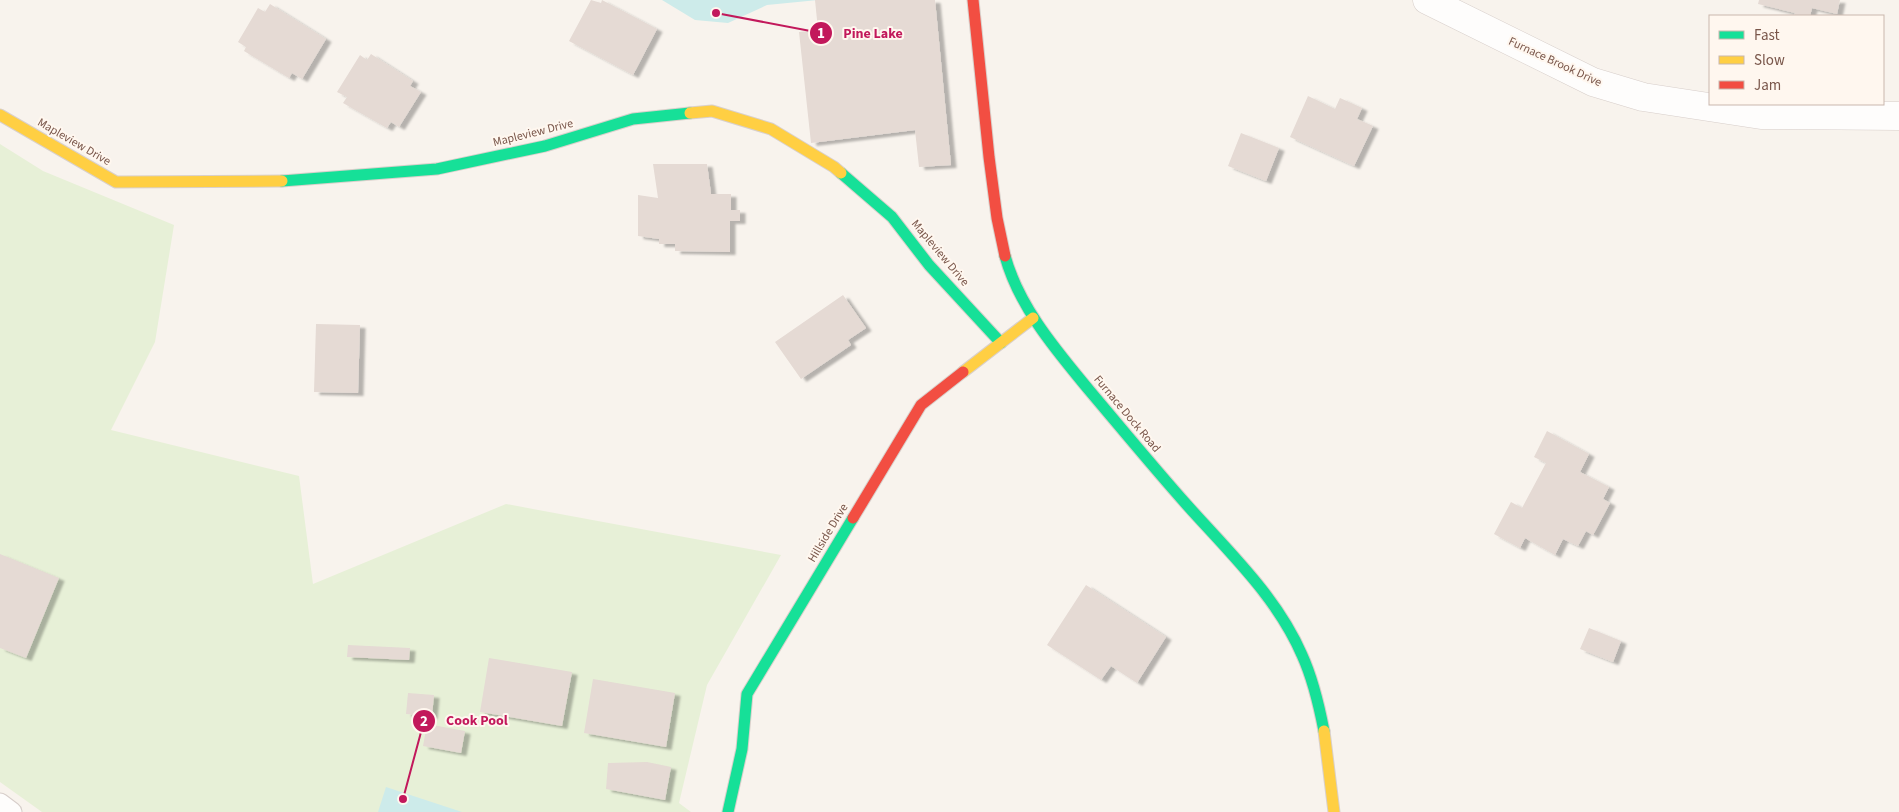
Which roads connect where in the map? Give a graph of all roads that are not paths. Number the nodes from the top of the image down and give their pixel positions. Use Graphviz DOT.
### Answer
graph roads {
  1 [pos="973,0"];
  2 [pos="1427,0"];
  3 [pos="0,115"];
  4 [pos="1899,116"];
  5 [pos="1033,318"];
  6 [pos="1000,343"];
  7 [pos="0,803"];
  8 [pos="12,812"];
  9 [pos="728,812"];
  10 [pos="1334,812"];
  1 -- 5 [label="street, Furnace Dock Road"];
  2 -- 4 [label="street, Furnace Brook Drive"];
  3 -- 6 [label="street, Mapleview Drive"];
  5 -- 6 [label="street, Hillside Drive"];
  5 -- 10 [label="street, Furnace Dock Road"];
  6 -- 9 [label="street, Hillside Drive"];
  7 -- 8 [label="lane"];
}
